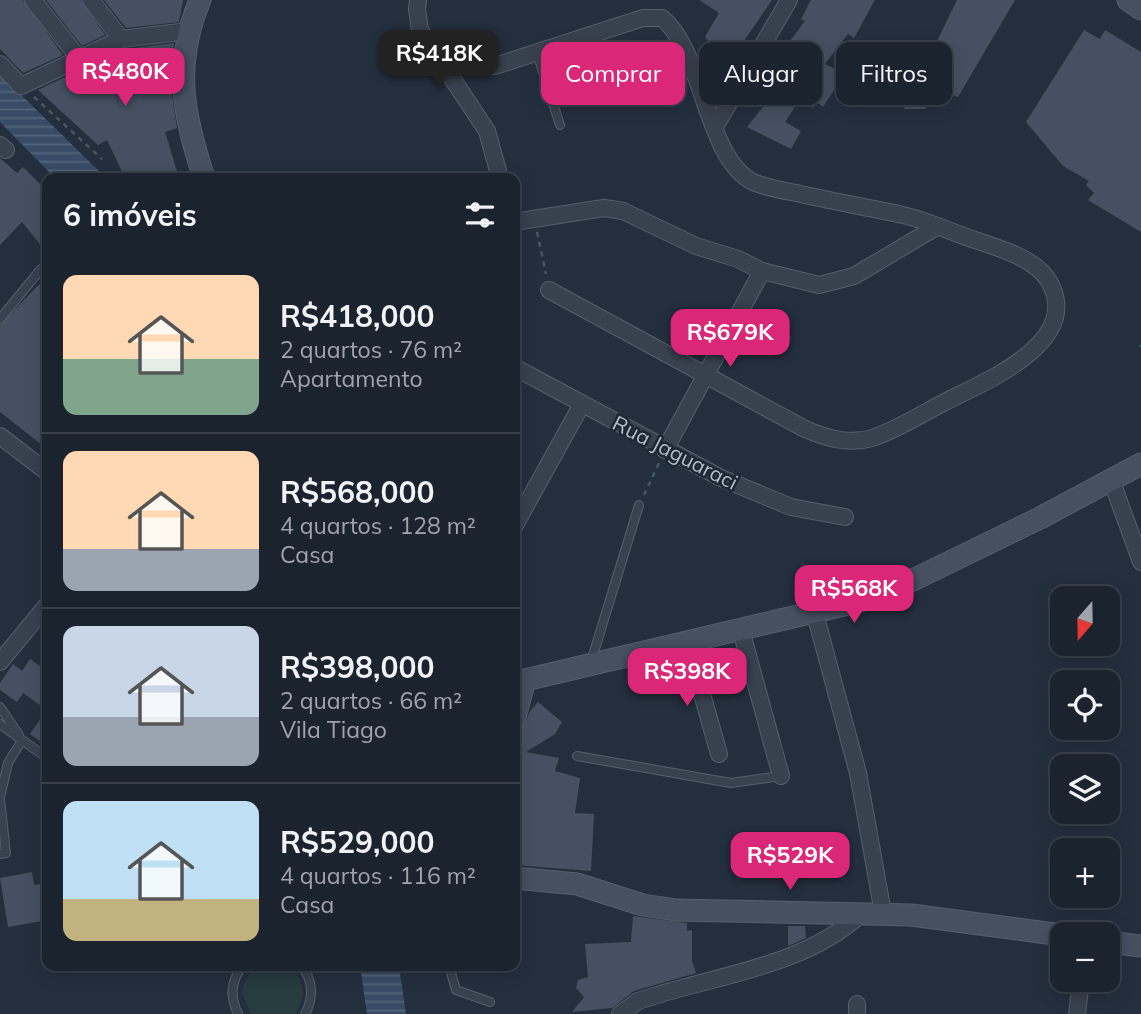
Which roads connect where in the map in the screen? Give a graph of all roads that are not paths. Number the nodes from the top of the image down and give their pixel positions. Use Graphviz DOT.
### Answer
graph roads {
  1 [pos="33,0"];
  2 [pos="90,0"];
  3 [pos="200,0"];
  4 [pos="418,0"];
  5 [pos="789,0"];
  6 [pos="188,32"];
  7 [pos="121,39"];
  8 [pos="537,53"];
  9 [pos="79,57"];
  10 [pos="0,64"];
  11 [pos="495,66"];
  12 [pos="560,125"];
  13 [pos="715,127"];
  14 [pos="203,173"];
  15 [pos="499,173"];
  16 [pos="520,221"];
  17 [pos="937,226"];
  18 [pos="41,269"];
  19 [pos="762,271"];
  20 [pos="549,290"];
  21 [pos="0,319"];
  22 [pos="520,370"];
  23 [pos="706,376"];
  24 [pos="582,404"];
  25 [pos="0,436"];
  26 [pos="665,450"];
  27 [pos="1141,464"];
  28 [pos="42,468"];
  29 [pos="1112,482"];
  30 [pos="639,505"];
  31 [pos="520,516"];
  32 [pos="845,517"];
  33 [pos="1141,562"];
  34 [pos="42,612"];
  35 [pos="815,614"];
  36 [pos="741,630"];
  37 [pos="687,641"];
  38 [pos="0,662"];
  39 [pos="591,662"];
  40 [pos="520,676"];
  41 [pos="0,707"];
  42 [pos="0,724"];
  43 [pos="22,740"];
  44 [pos="42,754"];
  45 [pos="719,754"];
  46 [pos="576,756"];
  47 [pos="781,776"];
  48 [pos="0,798"];
  49 [pos="0,854"];
  50 [pos="520,879"];
  51 [pos="883,913"];
  52 [pos="861,914"];
  53 [pos="1050,934"];
  54 [pos="1120,943"];
  55 [pos="1141,946"];
  56 [pos="240,971"];
  57 [pos="303,971"];
  58 [pos="450,971"];
  59 [pos="1080,992"];
  60 [pos="490,1002"];
  61 [pos="238,1014"];
  62 [pos="306,1014"];
  63 [pos="620,1014"];
  64 [pos="1077,1014"];
  1 -- 9 [label="street"];
  2 -- 7 [label="street"];
  3 -- 6 [label="street"];
  4 -- 15 [label="street"];
  5 -- 13 [label="street"];
  6 -- 7 [label="street"];
  6 -- 14 [label="street"];
  7 -- 9 [label="street"];
  8 -- 11 [label="street"];
  8 -- 12 [label="lane"];
  8 -- 13 [label="street"];
  9 -- 10 [label="street"];
  13 -- 17 [label="street"];
  16 -- 19 [label="street"];
  17 -- 19 [label="street"];
  17 -- 23 [label="street"];
  18 -- 21 [label="lane"];
  19 -- 23 [label="street"];
  20 -- 23 [label="street"];
  22 -- 24 [label="street, Rua Jaguaraci"];
  23 -- 26 [label="street"];
  24 -- 26 [label="street, Rua Jaguaraci"];
  24 -- 31 [label="street"];
  25 -- 28 [label="street"];
  26 -- 32 [label="street, Rua Jaguaraci"];
  27 -- 29 [label="street"];
  29 -- 33 [label="street"];
  29 -- 35 [label="street"];
  30 -- 39 [label="lane"];
  34 -- 38 [label="street"];
  35 -- 36 [label="street"];
  35 -- 51 [label="street"];
  36 -- 37 [label="street"];
  36 -- 47 [label="street"];
  37 -- 39 [label="street"];
  37 -- 45 [label="street"];
  39 -- 40 [label="street"];
  41 -- 43 [label="lane"];
  42 -- 43 [label="lane"];
  43 -- 44 [label="lane"];
  43 -- 48 [label="lane"];
  46 -- 47 [label="lane"];
  48 -- 49 [label="lane"];
  50 -- 52 [label="street"];
  51 -- 52 [label="street"];
  51 -- 53 [label="street"];
  52 -- 63 [label="street"];
  54 -- 55 [label="street"];
  56 -- 61 [label="lane"];
  57 -- 62 [label="lane"];
  58 -- 60 [label="lane"];
  59 -- 64 [label="street"];
}
